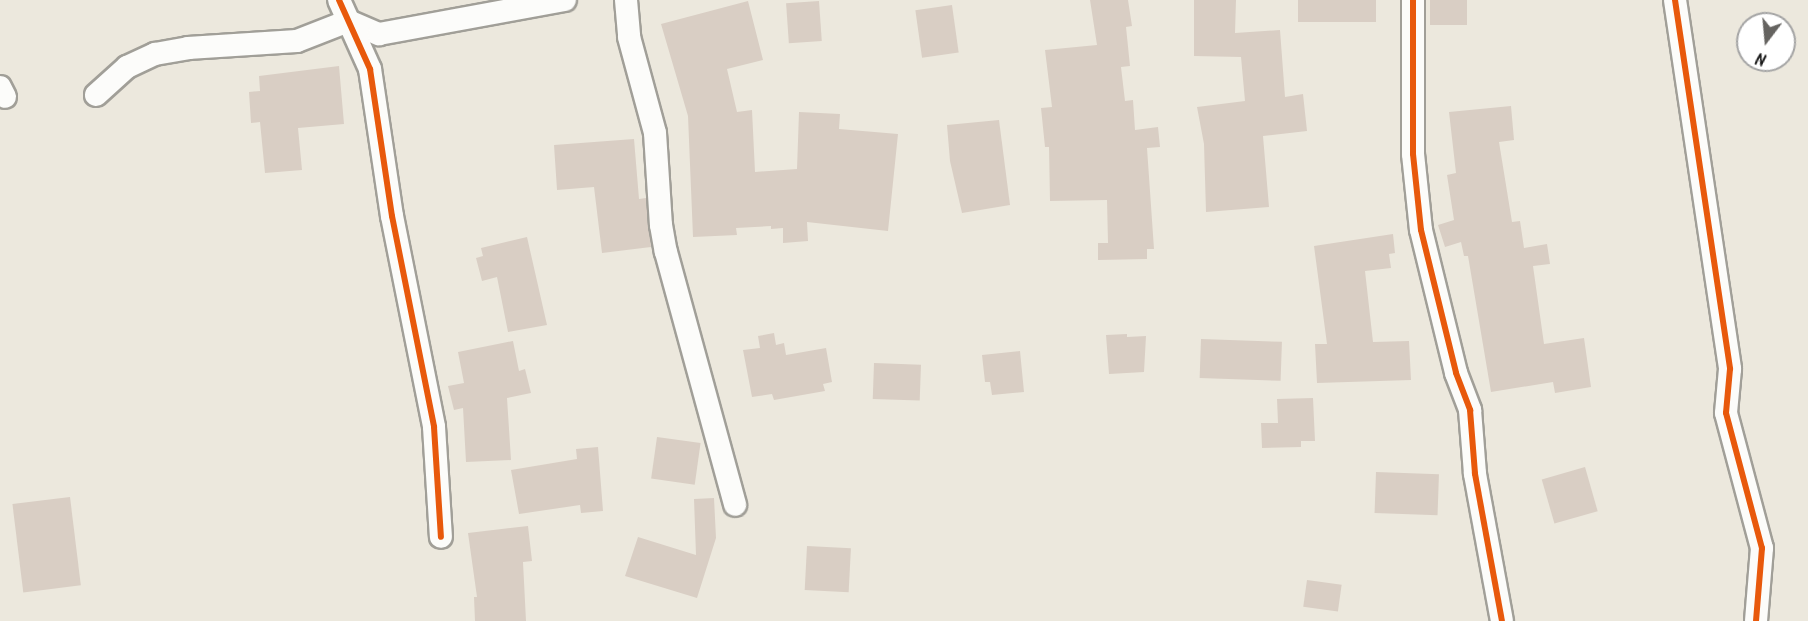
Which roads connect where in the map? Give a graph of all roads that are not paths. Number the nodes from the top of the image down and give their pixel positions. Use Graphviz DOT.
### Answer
graph roads {
  1 [pos="339,0"];
  2 [pos="565,0"];
  3 [pos="626,0"];
  4 [pos="1413,0"];
  5 [pos="1675,0"];
  6 [pos="348,21"];
  7 [pos="96,94"];
  8 [pos="735,505"];
  9 [pos="441,537"];
  10 [pos="1502,621"];
  11 [pos="1756,621"];
  1 -- 6 [label="street"];
  2 -- 6 [label="street"];
  3 -- 8 [label="street"];
  4 -- 10 [label="street"];
  5 -- 11 [label="street"];
  6 -- 7 [label="street"];
  6 -- 9 [label="street"];
}
